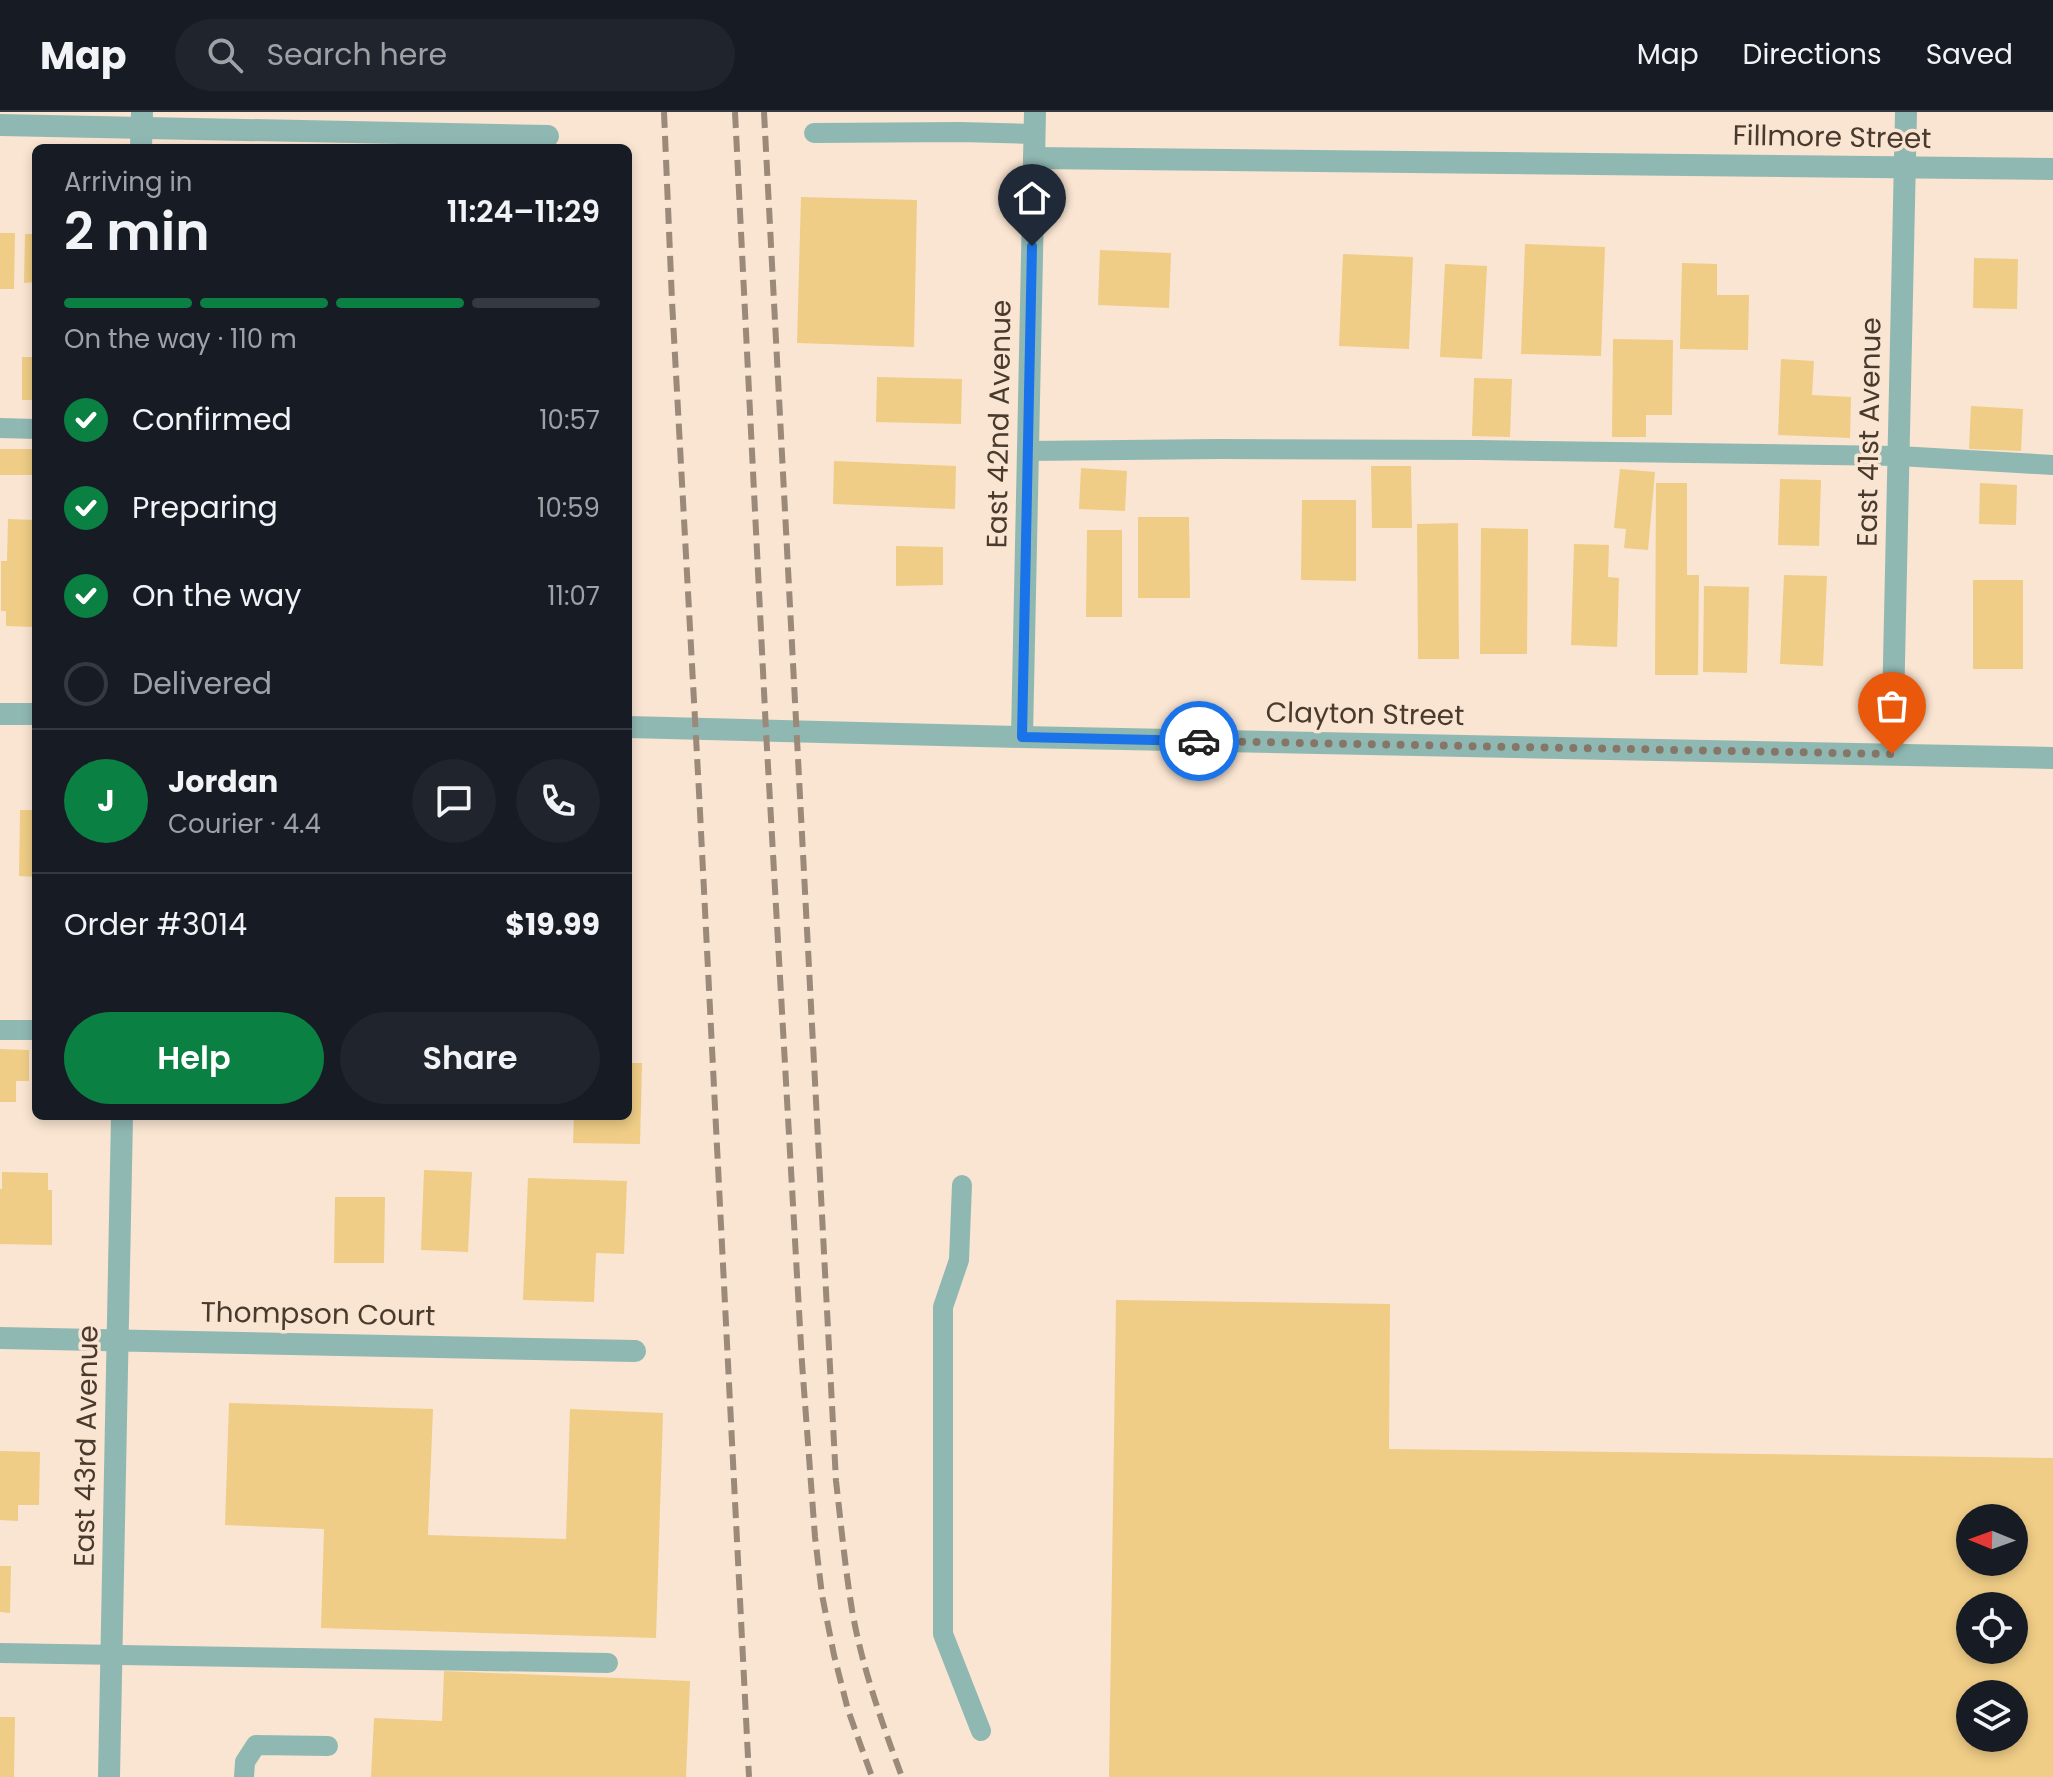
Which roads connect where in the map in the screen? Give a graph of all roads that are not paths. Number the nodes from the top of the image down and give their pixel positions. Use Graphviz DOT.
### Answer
graph roads {
  1 [pos="1906,112"];
  2 [pos="1035,123"];
  3 [pos="0,125"];
  4 [pos="141,129"];
  5 [pos="814,133"];
  6 [pos="548,136"];
  7 [pos="1034,158"];
  8 [pos="1904,167"];
  9 [pos="2053,169"];
  10 [pos="0,428"];
  11 [pos="32,429"];
  12 [pos="1028,451"];
  13 [pos="1899,456"];
  14 [pos="2053,465"];
  15 [pos="0,714"];
  16 [pos="32,714"];
  17 [pos="632,727"];
  18 [pos="1022,737"];
  19 [pos="1892,754"];
  20 [pos="2053,758"];
  21 [pos="0,1030"];
  22 [pos="32,1030"];
  23 [pos="122,1120"];
  24 [pos="962,1185"];
  25 [pos="0,1338"];
  26 [pos="117,1341"];
  27 [pos="635,1351"];
  28 [pos="0,1653"];
  29 [pos="111,1655"];
  30 [pos="608,1663"];
  31 [pos="981,1731"];
  32 [pos="328,1746"];
  33 [pos="109,1777"];
  34 [pos="244,1777"];
  1 -- 8 [label="street, East 41st Avenue"];
  2 -- 5 [label="lane"];
  2 -- 7 [label="street, East 42nd Avenue"];
  3 -- 4 [label="street"];
  4 -- 6 [label="street"];
  7 -- 8 [label="street, Fillmore Street"];
  7 -- 12 [label="street, East 42nd Avenue"];
  8 -- 9 [label="street, Fillmore Street"];
  8 -- 13 [label="street, East 41st Avenue"];
  10 -- 11 [label="lane"];
  12 -- 13 [label="lane"];
  12 -- 18 [label="street, East 42nd Avenue"];
  13 -- 14 [label="lane"];
  13 -- 19 [label="street, East 41st Avenue"];
  15 -- 16 [label="street"];
  17 -- 18 [label="street, Clayton Street"];
  18 -- 19 [label="street, Clayton Street"];
  19 -- 20 [label="street, Clayton Street"];
  21 -- 22 [label="lane"];
  23 -- 26 [label="street, East 43rd Avenue"];
  24 -- 31 [label="lane"];
  25 -- 26 [label="street, Thompson Court"];
  26 -- 27 [label="street, Thompson Court"];
  26 -- 29 [label="street, East 43rd Avenue"];
  28 -- 29 [label="lane"];
  29 -- 30 [label="lane"];
  29 -- 33 [label="street, East 43rd Avenue"];
  32 -- 34 [label="lane"];
}
